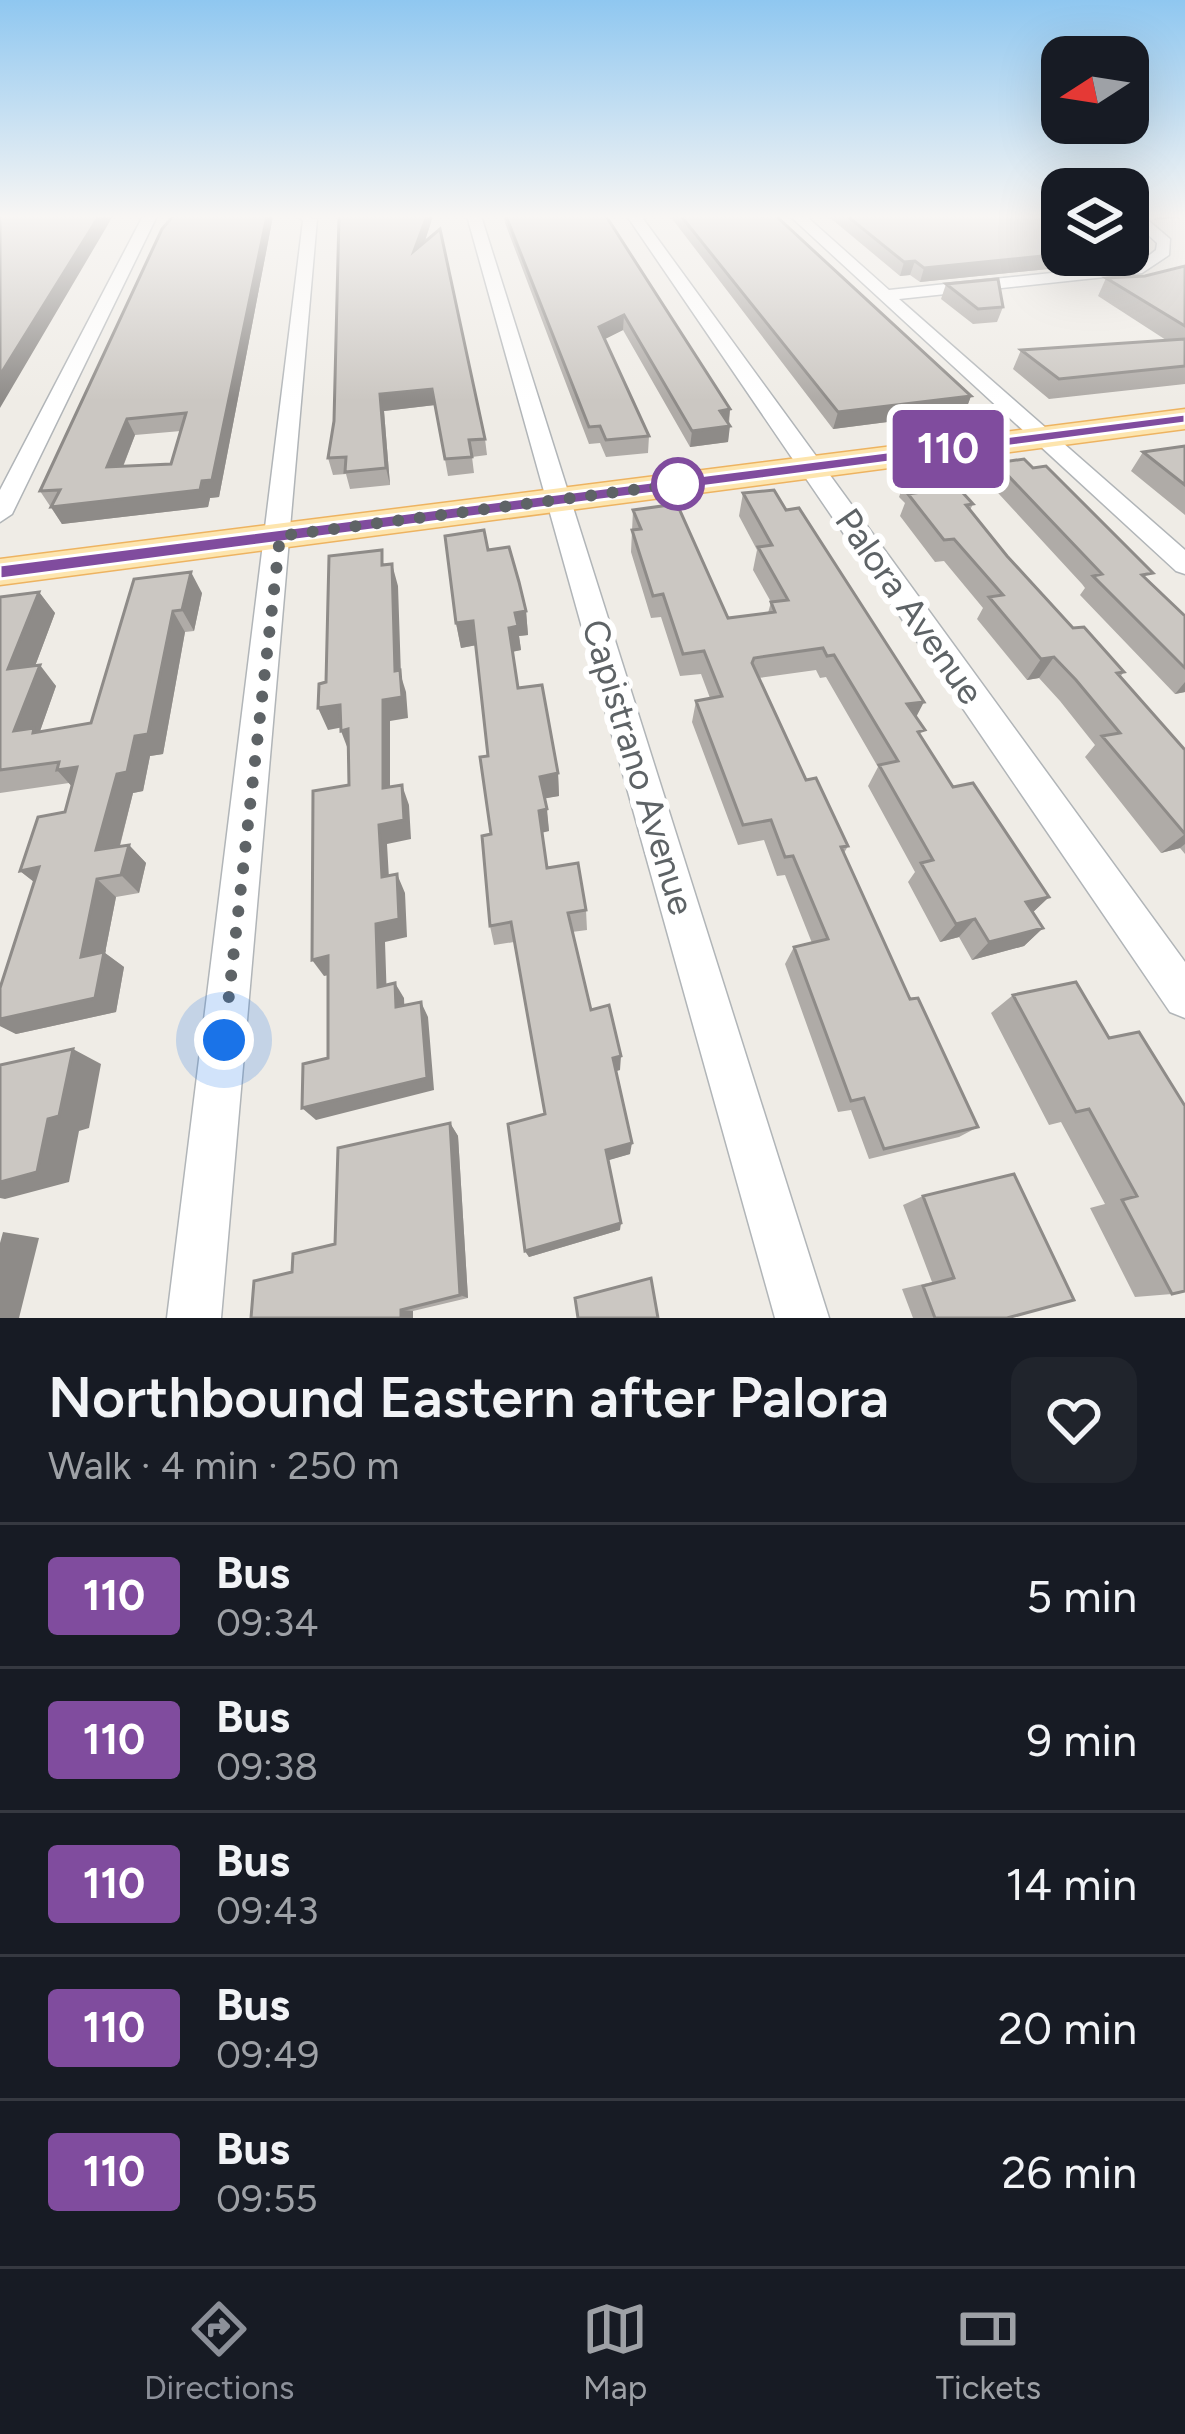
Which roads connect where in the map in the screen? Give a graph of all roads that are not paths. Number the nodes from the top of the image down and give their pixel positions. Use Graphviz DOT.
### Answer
graph roads {
  1 [pos="119,278"];
  2 [pos="302,278"];
  3 [pos="492,278"];
  4 [pos="678,278"];
  5 [pos="865,278"];
  6 [pos="1075,278"];
  7 [pos="886,296"];
  8 [pos="1185,419"];
  9 [pos="1043,437"];
  10 [pos="813,467"];
  11 [pos="559,500"];
  12 [pos="0,514"];
  13 [pos="280,536"];
  14 [pos="1185,566"];
  15 [pos="0,572"];
  16 [pos="1185,997"];
  17 [pos="194,1318"];
  18 [pos="802,1318"];
  1 -- 12 [label="street"];
  2 -- 13 [label="street"];
  3 -- 11 [label="street, Capistrano Avenue"];
  4 -- 10 [label="street, Palora Avenue"];
  5 -- 7 [label="street"];
  6 -- 7 [label="street"];
  7 -- 9 [label="street"];
  8 -- 9 [label="main road"];
  9 -- 10 [label="main road"];
  9 -- 14 [label="street"];
  10 -- 11 [label="main road"];
  10 -- 16 [label="street, Palora Avenue"];
  11 -- 13 [label="main road"];
  11 -- 18 [label="street, Capistrano Avenue"];
  13 -- 15 [label="main road"];
  13 -- 17 [label="street"];
}
